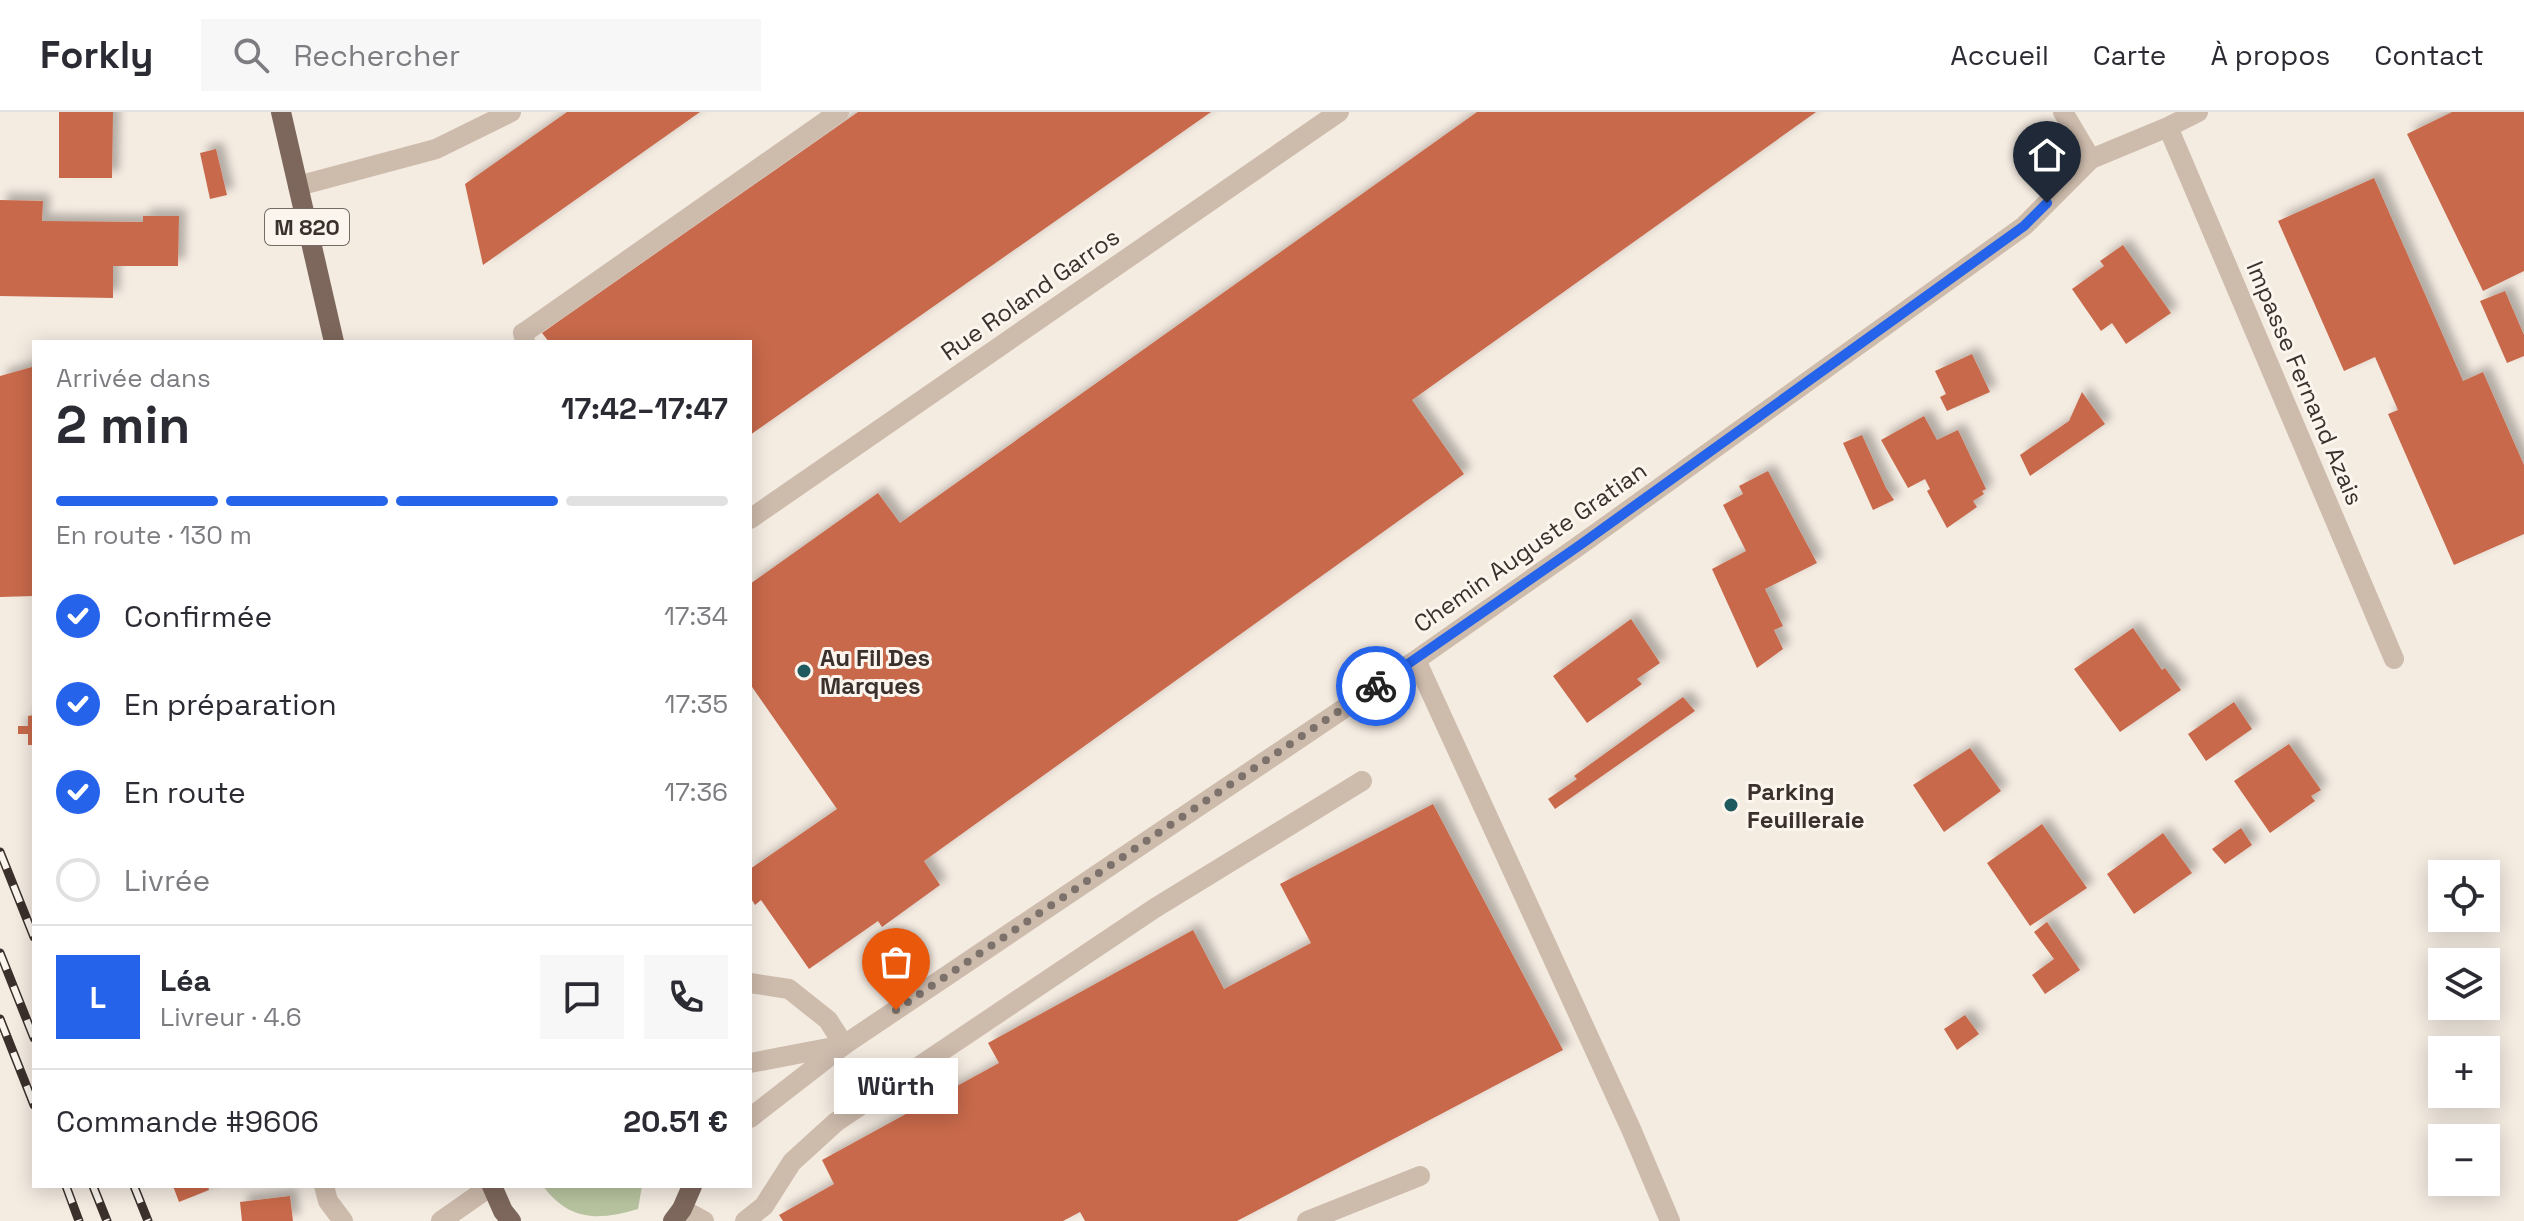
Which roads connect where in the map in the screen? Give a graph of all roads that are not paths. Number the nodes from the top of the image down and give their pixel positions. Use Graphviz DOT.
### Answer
graph roads {
  1 [pos="281,112"];
  2 [pos="511,112"];
  3 [pos="839,112"];
  4 [pos="2063,112"];
  5 [pos="2198,112"];
  6 [pos="1334,113"];
  7 [pos="2168,127"];
  8 [pos="2091,159"];
  9 [pos="298,186"];
  10 [pos="334,340"];
  11 [pos="525,340"];
  12 [pos="752,518"];
  13 [pos="2394,659"];
  14 [pos="1416,660"];
  15 [pos="1362,781"];
  16 [pos="752,983"];
  17 [pos="844,1045"];
  18 [pos="752,1063"];
  19 [pos="752,1116"];
  20 [pos="1420,1176"];
  21 [pos="325,1188"];
  22 [pos="489,1188"];
  23 [pos="493,1188"];
  24 [pos="691,1188"];
  25 [pos="678,1215"];
  26 [pos="343,1221"];
  27 [pos="441,1221"];
  28 [pos="511,1221"];
  29 [pos="704,1221"];
  30 [pos="745,1221"];
  31 [pos="1307,1221"];
  32 [pos="1670,1221"];
  1 -- 9 [label="main road, M 820"];
  2 -- 9 [label="street"];
  3 -- 11 [label="street"];
  4 -- 8 [label="street"];
  5 -- 7 [label="street, Chemin Auguste Gratian"];
  6 -- 12 [label="street, Rue Roland Garros"];
  7 -- 8 [label="street, Chemin Auguste Gratian"];
  7 -- 13 [label="street, Impasse Fernand Azais"];
  8 -- 14 [label="street, Chemin Auguste Gratian"];
  9 -- 10 [label="main road, M 820"];
  14 -- 17 [label="street, Chemin Auguste Gratian"];
  14 -- 32 [label="street"];
  15 -- 30 [label="street"];
  16 -- 17 [label="street"];
  17 -- 18 [label="street, Chemin Auguste Gratian"];
  17 -- 19 [label="street, Chemin Auguste Gratian"];
  20 -- 31 [label="street"];
  21 -- 26 [label="street"];
  22 -- 27 [label="street"];
  23 -- 28 [label="main road"];
  24 -- 25 [label="main road"];
  25 -- 29 [label="street"];
}
